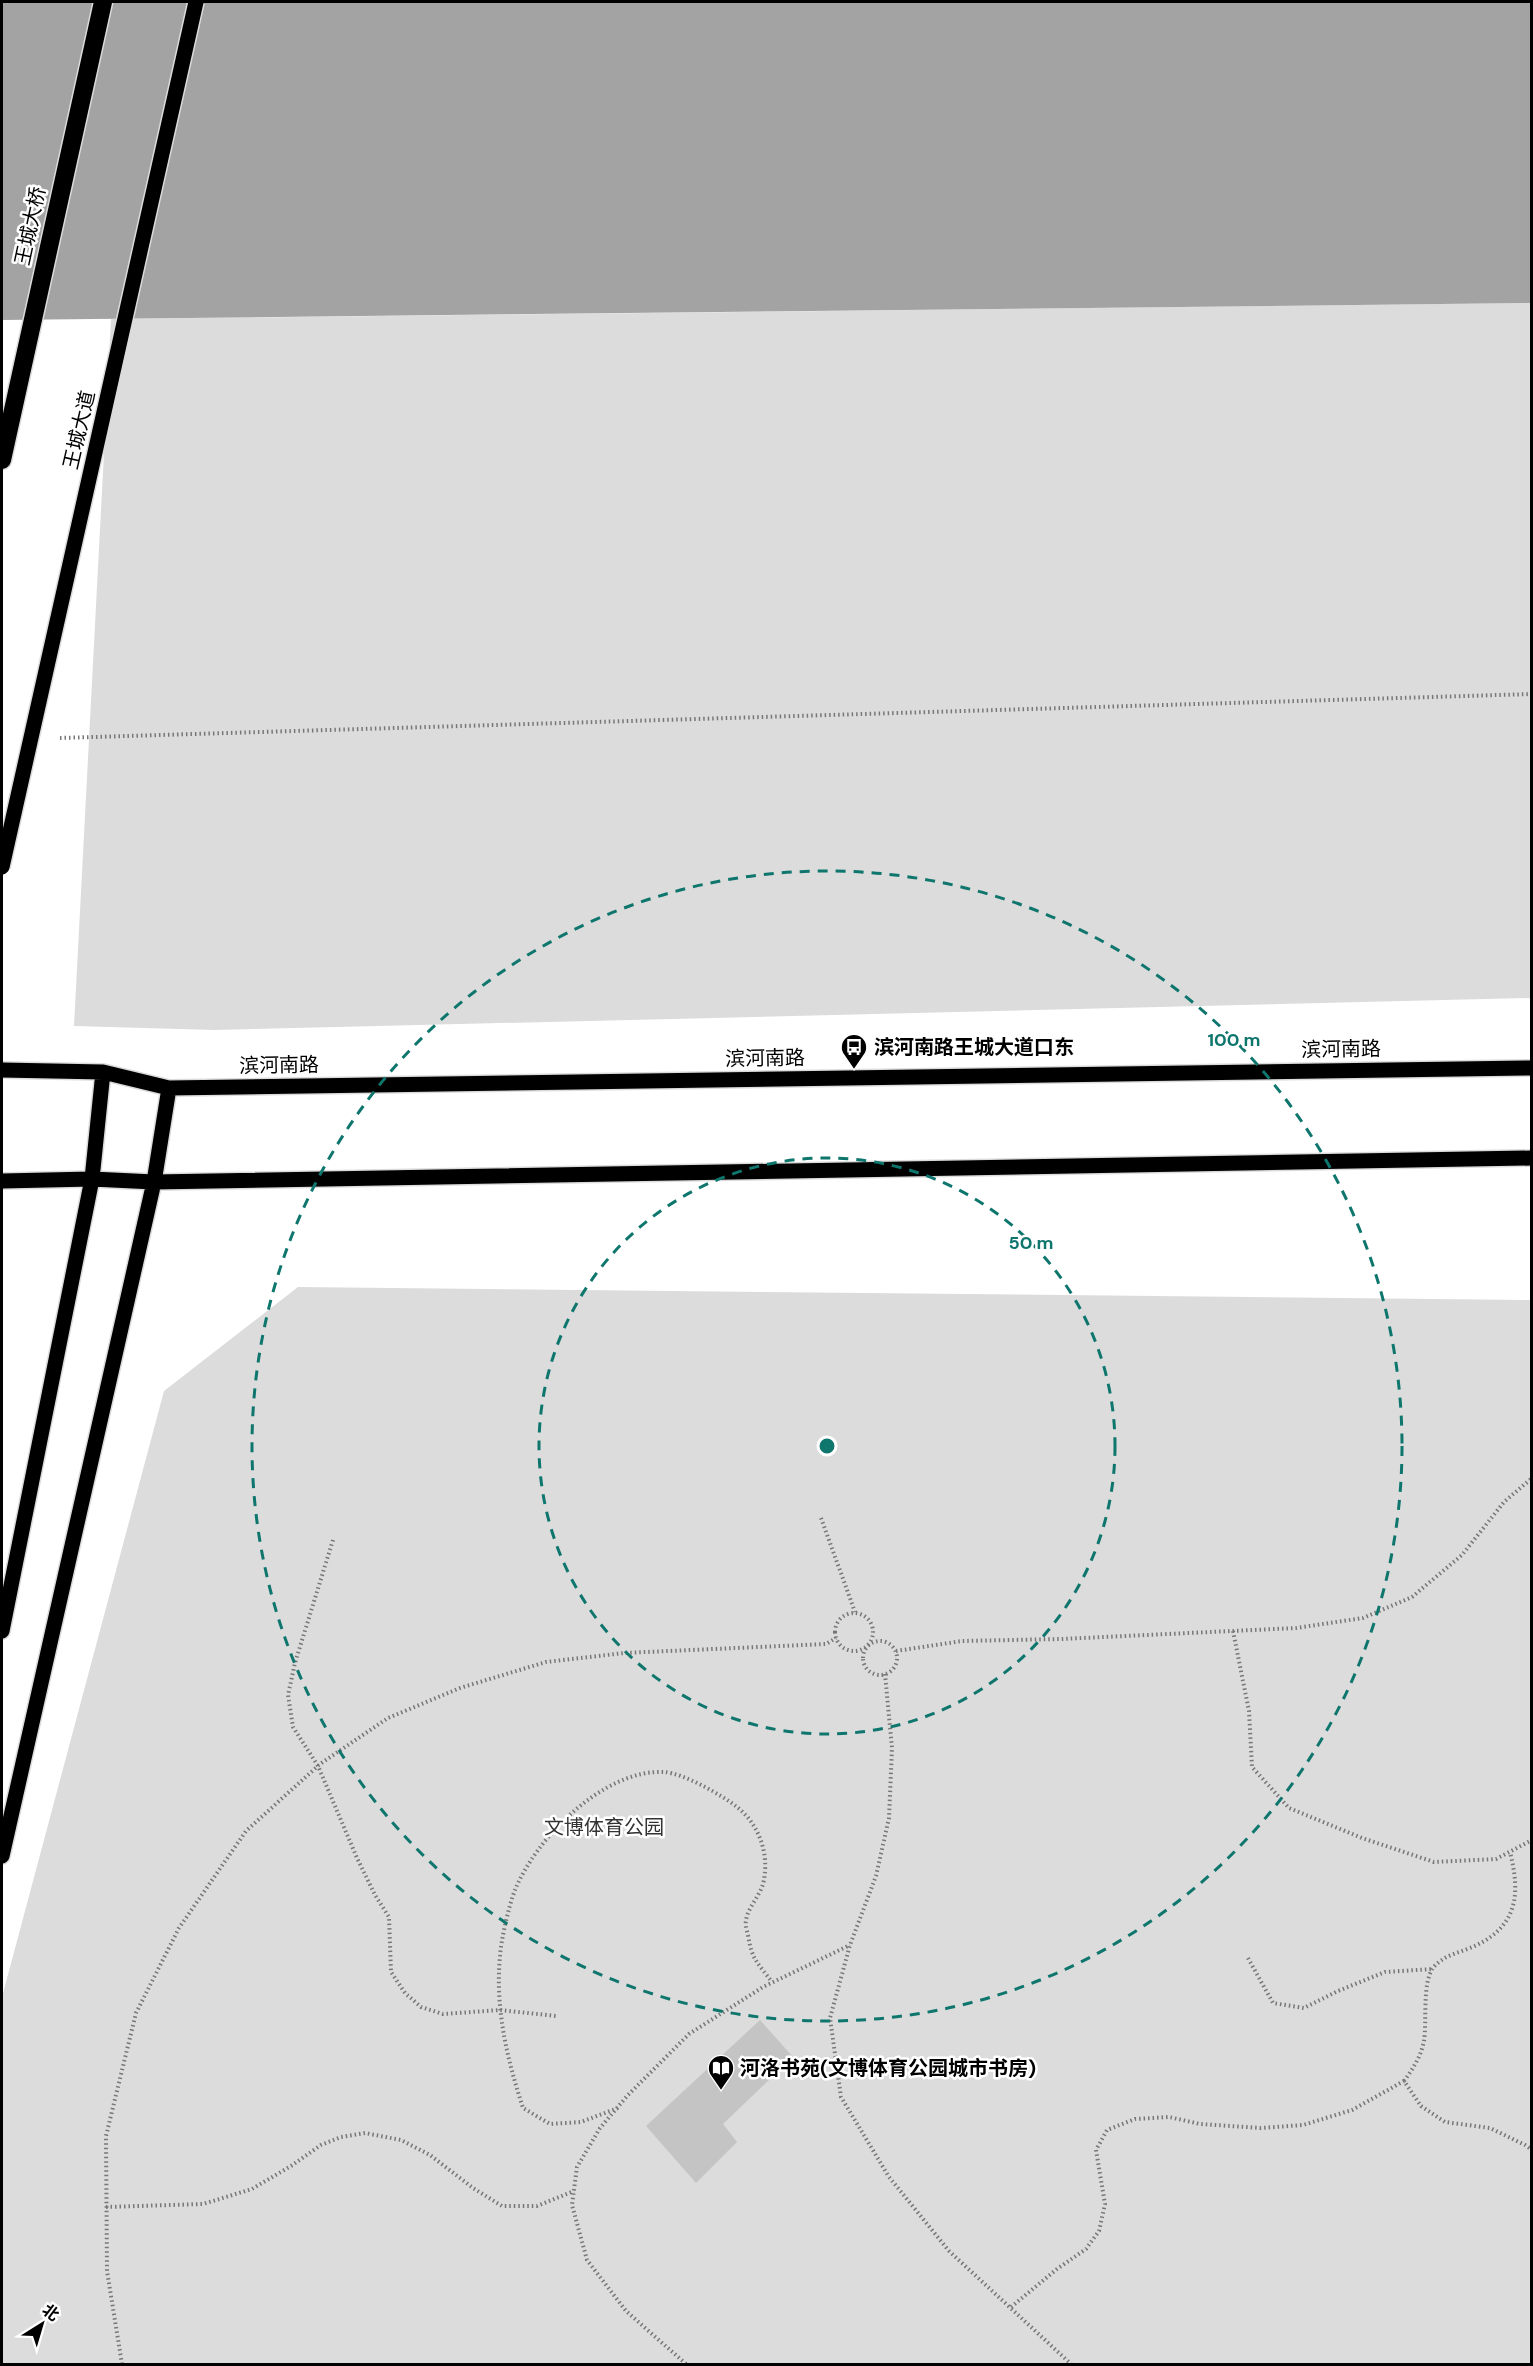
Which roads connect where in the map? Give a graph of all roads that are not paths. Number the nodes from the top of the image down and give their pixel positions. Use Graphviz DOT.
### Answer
graph roads {
  1 [pos="103,2"];
  2 [pos="196,2"];
  3 [pos="2,460"];
  4 [pos="14,813"];
  5 [pos="2,831"];
  6 [pos="2,867"];
  7 [pos="1532,1068"];
  8 [pos="2,1070"];
  9 [pos="103,1072"];
  10 [pos="169,1088"];
  11 [pos="1532,1158"];
  12 [pos="92,1179"];
  13 [pos="2,1181"];
  14 [pos="154,1182"];
  15 [pos="2,1631"];
  16 [pos="2,1856"];
  1 -- 3 [label="highway, 王城大桥"];
  2 -- 4 [label="main road, 王城大道, bridge"];
  4 -- 5 [label="highway, bridge"];
  4 -- 6 [label="main road, 王城大道, bridge"];
  7 -- 10 [label="main road, 滨河南路"];
  8 -- 9 [label="main road, 滨河南路"];
  9 -- 10 [label="main road, 滨河南路"];
  9 -- 12 [label="main road"];
  10 -- 14 [label="main road"];
  11 -- 14 [label="main road"];
  12 -- 13 [label="main road"];
  12 -- 14 [label="main road"];
  12 -- 15 [label="main road"];
  14 -- 16 [label="main road"];
}
